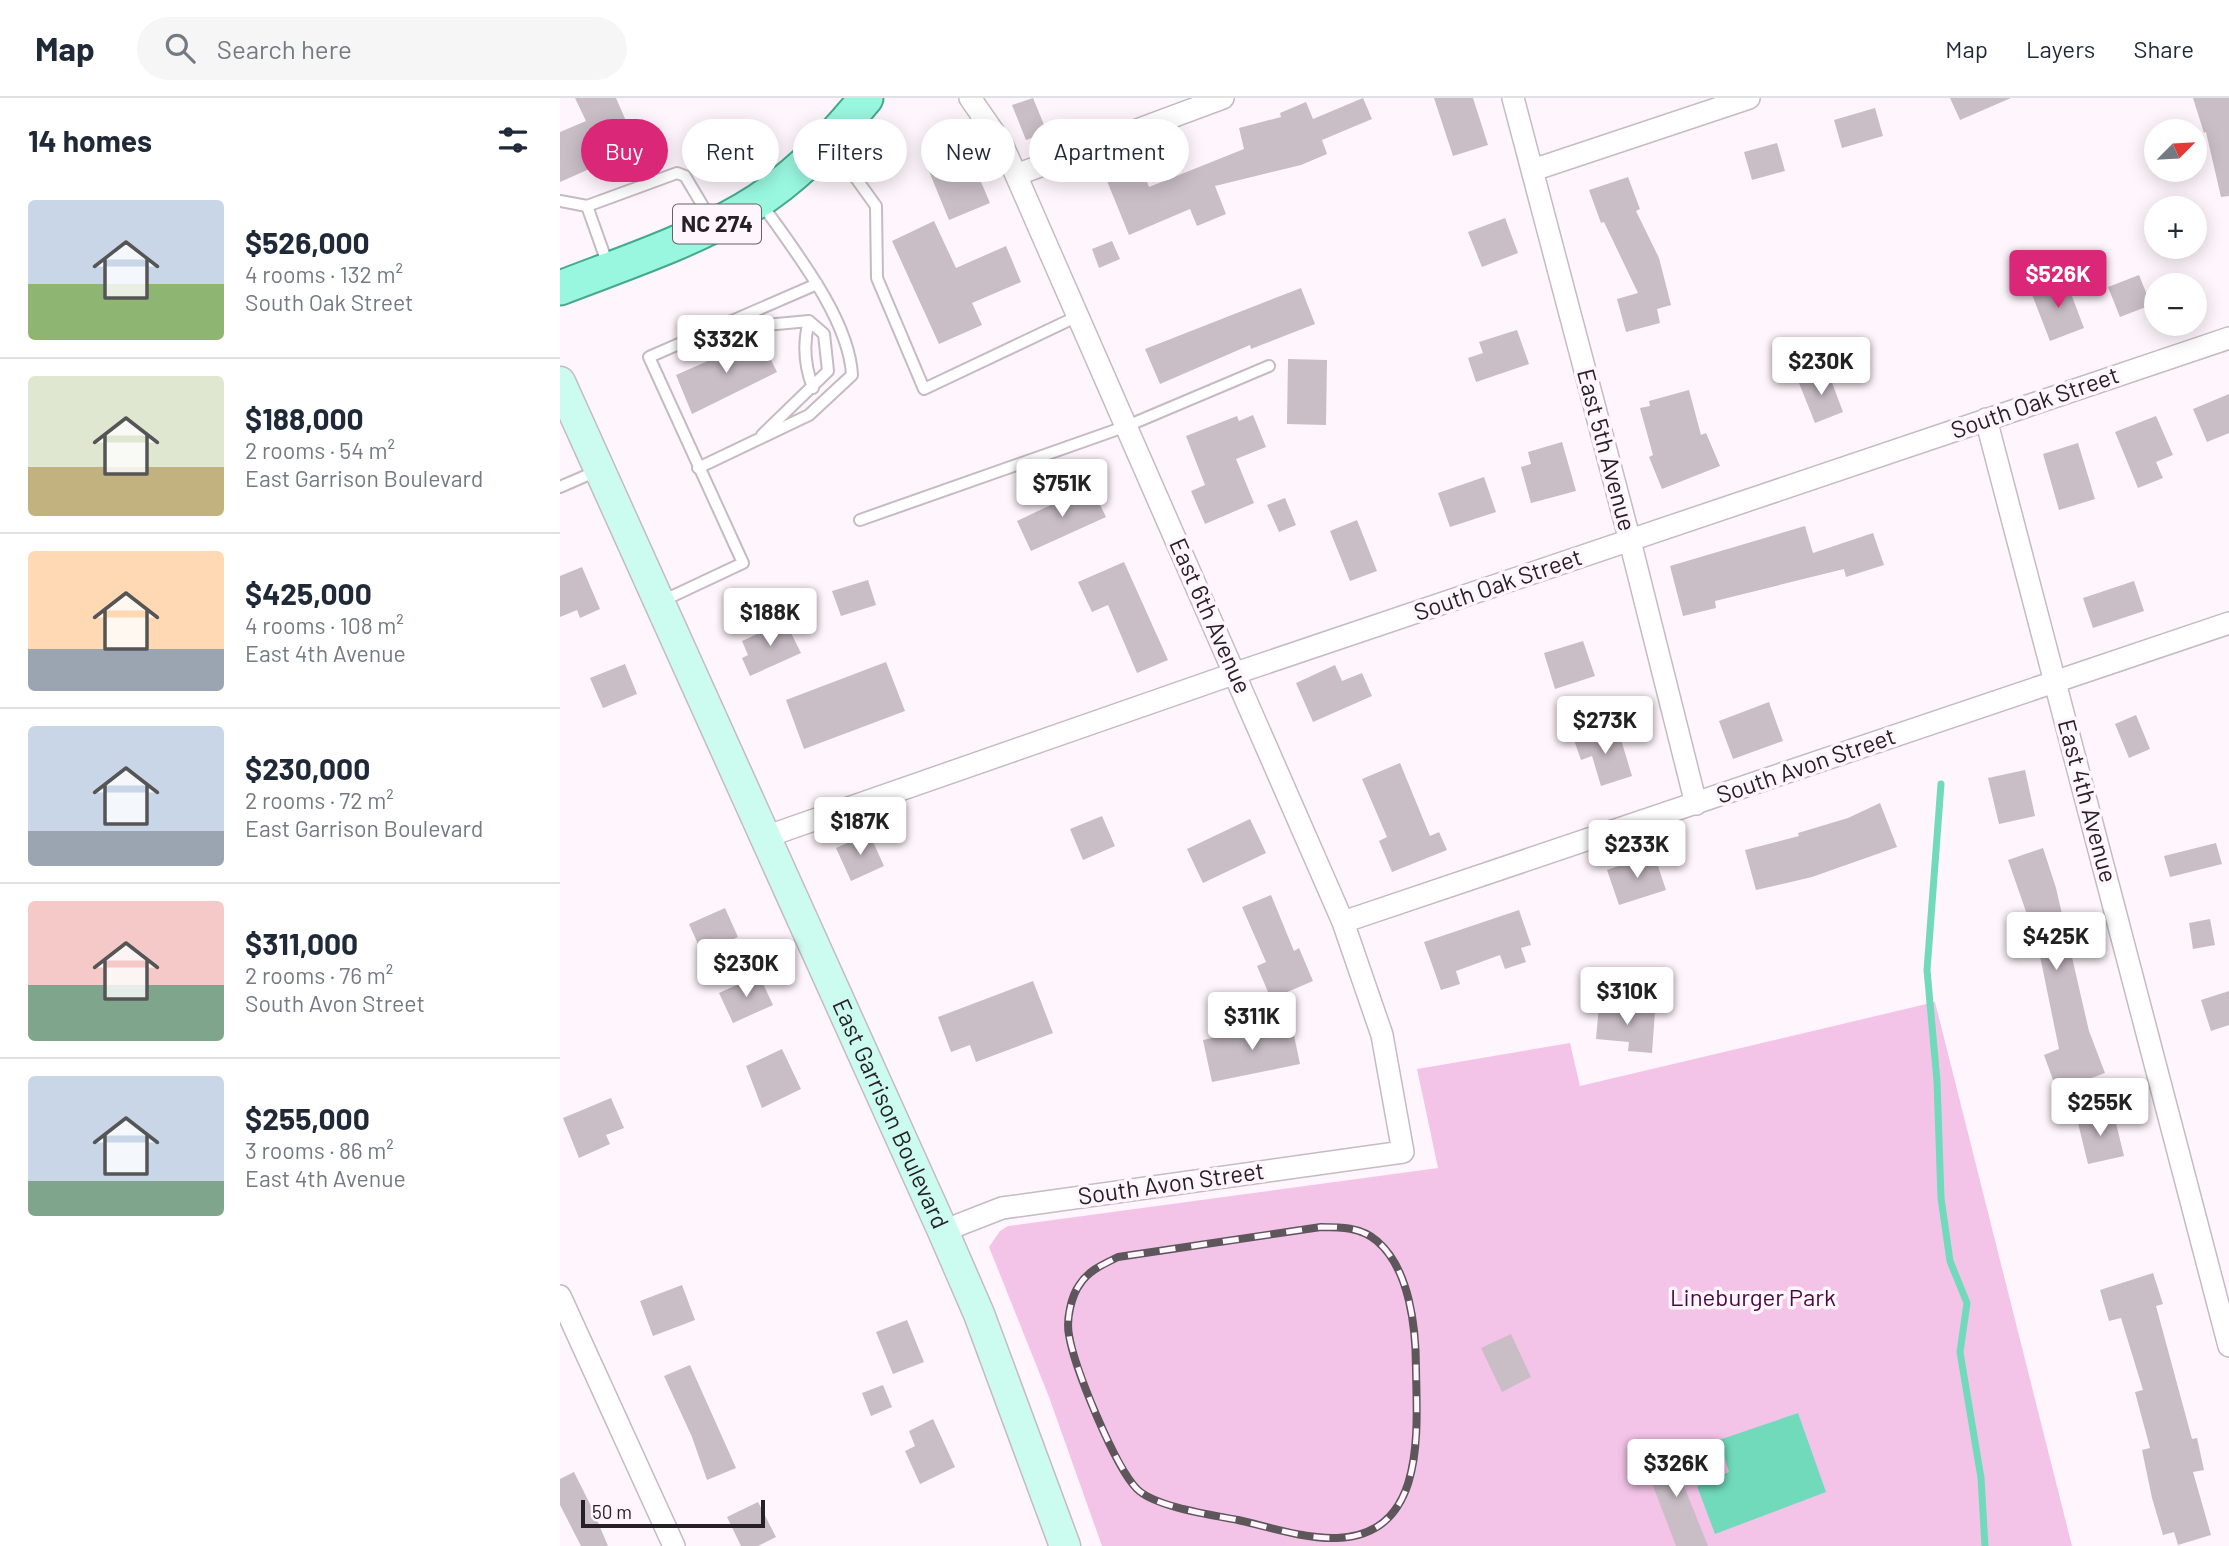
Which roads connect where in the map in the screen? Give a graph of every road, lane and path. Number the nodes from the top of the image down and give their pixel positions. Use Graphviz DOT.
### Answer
graph roads {
  1 [pos="866,98"];
  2 [pos="970,98"];
  3 [pos="1223,98"];
  4 [pos="1513,98"];
  5 [pos="1749,98"];
  6 [pos="848,119"];
  7 [pos="1533,170"];
  8 [pos="793,173"];
  9 [pos="1016,175"];
  10 [pos="859,182"];
  11 [pos="759,200"];
  12 [pos="560,201"];
  13 [pos="587,206"];
  14 [pos="715,225"];
  15 [pos="609,269"];
  16 [pos="817,284"];
  17 [pos="560,288"];
  18 [pos="1078,316"];
  19 [pos="809,321"];
  20 [pos="2229,338"];
  21 [pos="689,341"];
  22 [pos="1269,366"];
  23 [pos="560,382"];
  24 [pos="813,388"];
  25 [pos="1986,419"];
  26 [pos="1127,426"];
  27 [pos="757,439"];
  28 [pos="698,468"];
  29 [pos="600,469"];
  30 [pos="560,487"];
  31 [pos="860,520"];
  32 [pos="1630,541"];
  33 [pos="660,601"];
  34 [pos="2229,623"];
  35 [pos="1236,673"];
  36 [pos="2055,681"];
  37 [pos="1696,804"];
  38 [pos="768,836"];
  39 [pos="1343,922"];
  40 [pos="1403,1152"];
  41 [pos="943,1231"];
  42 [pos="560,1296"];
  43 [pos="2229,1346"];
  44 [pos="674,1546"];
  45 [pos="1065,1546"];
  1 -- 6 [label="main road, NC 274"];
  2 -- 9 [label="street, East 6th Avenue"];
  3 -- 9 [label="street"];
  4 -- 7 [label="street, East 5th Avenue"];
  5 -- 7 [label="street"];
  7 -- 32 [label="street, East 5th Avenue"];
  8 -- 11 [label="main road, NC 274"];
  9 -- 18 [label="street, East 6th Avenue"];
  10 -- 18 [label="lane"];
  11 -- 14 [label="main road, NC 274"];
  11 -- 16 [label="lane"];
  12 -- 13 [label="lane"];
  13 -- 14 [label="lane"];
  13 -- 15 [label="lane"];
  14 -- 15 [label="main road, NC 274"];
  15 -- 17 [label="main road, NC 274"];
  16 -- 21 [label="lane"];
  16 -- 27 [label="lane"];
  18 -- 26 [label="street, East 6th Avenue"];
  19 -- 21 [label="lane"];
  19 -- 24 [label="lane"];
  19 -- 24 [label="lane"];
  20 -- 25 [label="street, South Oak Street"];
  21 -- 28 [label="lane"];
  22 -- 26 [label="lane"];
  23 -- 29 [label="main road, East Garrison Boulevard"];
  24 -- 27 [label="lane"];
  25 -- 32 [label="street, South Oak Street"];
  25 -- 36 [label="street, East 4th Avenue"];
  26 -- 31 [label="lane"];
  26 -- 35 [label="street, East 6th Avenue"];
  27 -- 28 [label="lane"];
  28 -- 33 [label="lane"];
  29 -- 30 [label="lane"];
  29 -- 33 [label="main road, East Garrison Boulevard"];
  32 -- 35 [label="street, South Oak Street"];
  32 -- 37 [label="street, East 5th Avenue"];
  33 -- 38 [label="main road, East Garrison Boulevard"];
  34 -- 36 [label="street, South Avon Street"];
  35 -- 38 [label="street, South Oak Street"];
  35 -- 39 [label="street, East 6th Avenue"];
  36 -- 37 [label="street, South Avon Street"];
  36 -- 43 [label="street, East 4th Avenue"];
  37 -- 39 [label="street, South Avon Street"];
  38 -- 41 [label="main road, East Garrison Boulevard"];
  39 -- 40 [label="street, East 6th Avenue"];
  40 -- 41 [label="street, South Avon Street"];
  41 -- 45 [label="main road, East Garrison Boulevard"];
  42 -- 44 [label="street"];
}
